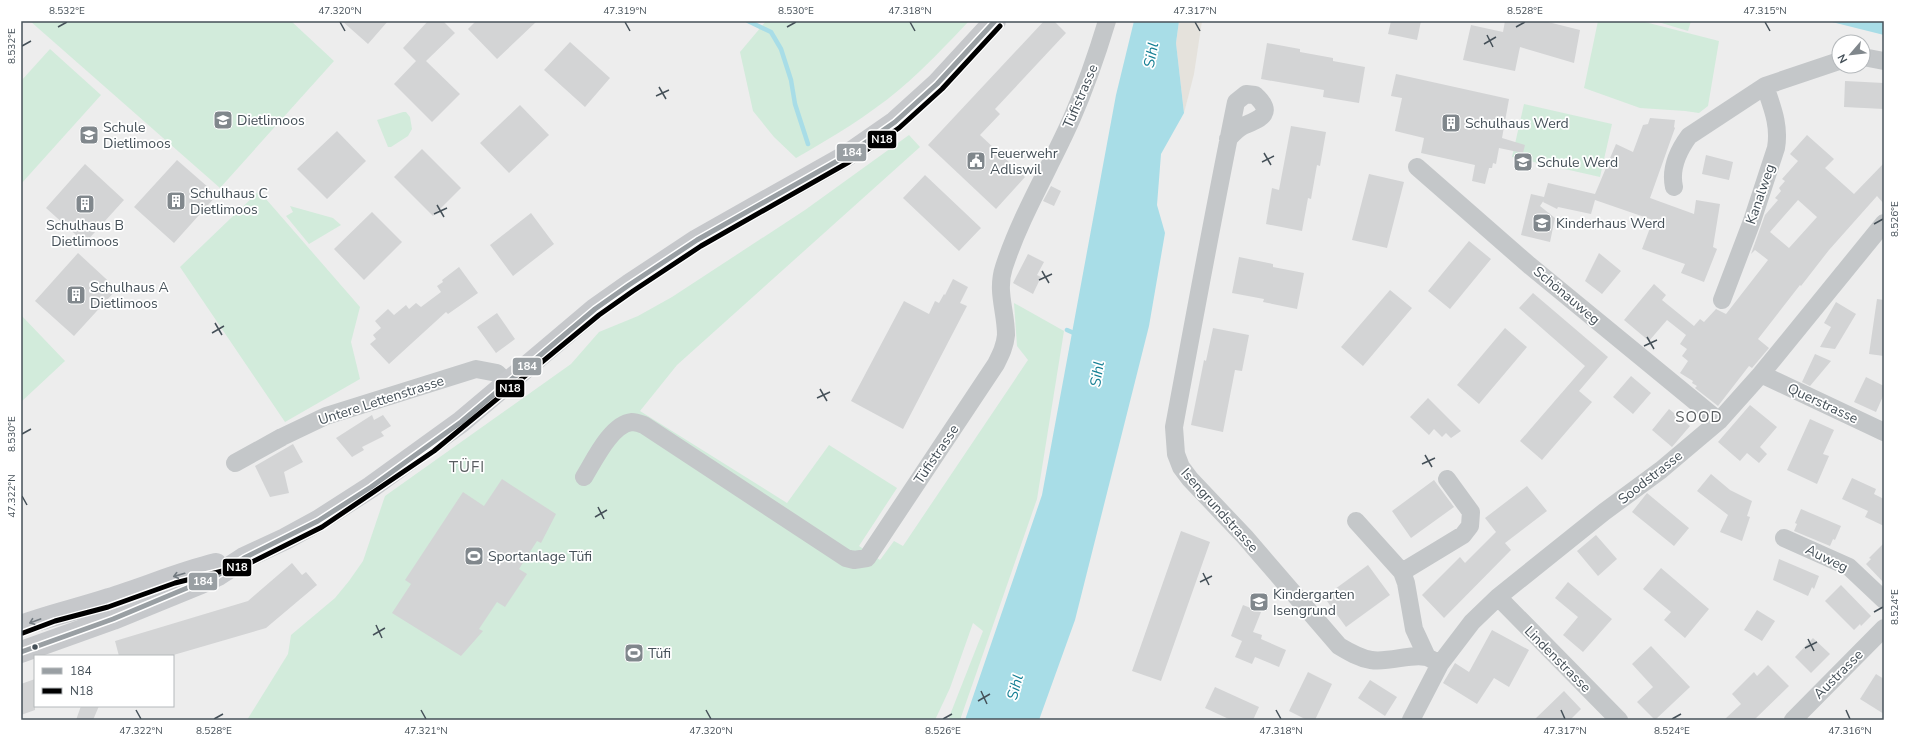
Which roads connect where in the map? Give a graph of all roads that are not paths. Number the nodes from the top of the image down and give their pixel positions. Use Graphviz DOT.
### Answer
graph roads {
  1 [pos="995,21"];
  2 [pos="1107,21"];
  3 [pos="1871,59"];
  4 [pos="1884,61"];
  5 [pos="1831,64"];
  6 [pos="1765,86"];
  7 [pos="1228,139"];
  8 [pos="1417,168"];
  9 [pos="1674,187"];
  10 [pos="1884,223"];
  11 [pos="1722,300"];
  12 [pos="1761,374"];
  13 [pos="507,383"];
  14 [pos="1719,421"];
  15 [pos="1884,432"];
  16 [pos="235,463"];
  17 [pos="584,477"];
  18 [pos="1447,479"];
  19 [pos="1356,521"];
  20 [pos="1784,538"];
  21 [pos="244,558"];
  22 [pos="1402,572"];
  23 [pos="1498,597"];
  24 [pos="1884,600"];
  25 [pos="76,608"];
  26 [pos="21,626"];
  27 [pos="1884,628"];
  28 [pos="84,629"];
  29 [pos="21,652"];
  30 [pos="1433,661"];
  31 [pos="1411,720"];
  32 [pos="1619,720"];
  33 [pos="1793,720"];
  1 -- 13 [label="main road"];
  2 -- 17 [label="street, Tüfistrasse"];
  3 -- 4 [label="street"];
  5 -- 6 [label="street"];
  6 -- 9 [label="street"];
  6 -- 11 [label="street, Kanalweg"];
  7 -- 30 [label="street, Isengrundstrasse"];
  8 -- 14 [label="street, Schönauweg"];
  10 -- 12 [label="street, Soodstrasse"];
  12 -- 14 [label="street, Soodstrasse"];
  12 -- 15 [label="street, Querstrasse"];
  13 -- 16 [label="street, Untere Lettenstrasse"];
  13 -- 21 [label="main road"];
  14 -- 23 [label="street, Soodstrasse"];
  18 -- 22 [label="street"];
  19 -- 22 [label="street"];
  20 -- 24 [label="street, Auweg"];
  21 -- 25 [label="main road, one-way"];
  21 -- 28 [label="main road"];
  22 -- 30 [label="street"];
  23 -- 30 [label="street, Soodstrasse"];
  23 -- 32 [label="street, Lindenstrasse"];
  25 -- 26 [label="main road, one-way"];
  25 -- 28 [label="main road"];
  27 -- 33 [label="street, Austrasse"];
  28 -- 29 [label="main road"];
  30 -- 31 [label="street, Soodstrasse"];
}
